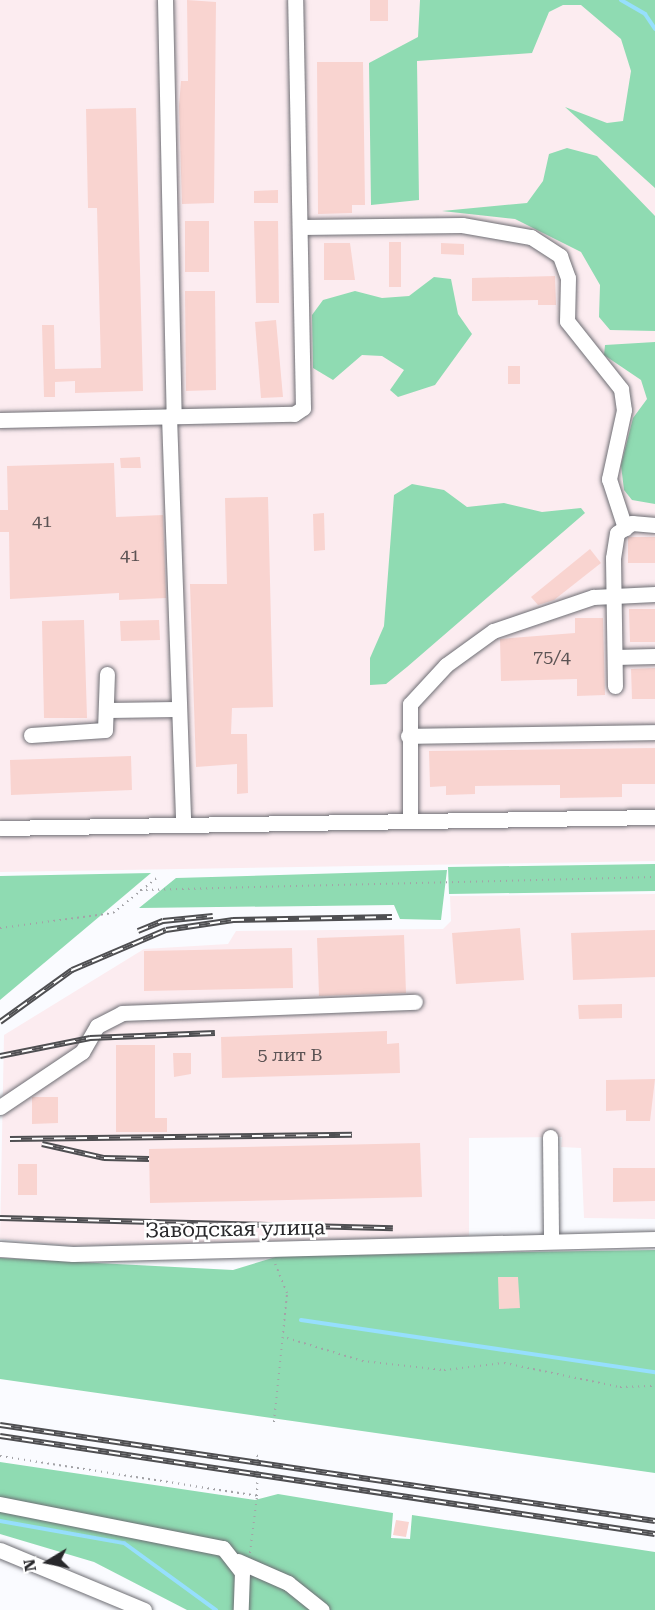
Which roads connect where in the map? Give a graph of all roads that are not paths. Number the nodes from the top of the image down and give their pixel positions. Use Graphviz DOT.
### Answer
graph roads {
  1 [pos="165,0"];
  2 [pos="295,0"];
  3 [pos="301,227"];
  4 [pos="172,416"];
  5 [pos="0,420"];
  6 [pos="655,525"];
  7 [pos="625,528"];
  8 [pos="655,594"];
  9 [pos="613,596"];
  10 [pos="655,656"];
  11 [pos="615,657"];
  12 [pos="107,674"];
  13 [pos="615,686"];
  14 [pos="176,709"];
  15 [pos="108,710"];
  16 [pos="655,732"];
  17 [pos="31,735"];
  18 [pos="408,736"];
  19 [pos="655,817"];
  20 [pos="410,821"];
  21 [pos="183,822"];
  22 [pos="0,828"];
  23 [pos="415,1002"];
  24 [pos="0,1107"];
  25 [pos="550,1137"];
  26 [pos="655,1239"];
  27 [pos="551,1241"];
  28 [pos="0,1249"];
  29 [pos="0,1504"];
  30 [pos="0,1550"];
  31 [pos="238,1562"];
  32 [pos="144,1610"];
  33 [pos="241,1610"];
  34 [pos="322,1610"];
  1 -- 4 [label="street"];
  2 -- 3 [label="street"];
  3 -- 4 [label="street"];
  3 -- 7 [label="street"];
  4 -- 5 [label="street"];
  4 -- 14 [label="street"];
  6 -- 7 [label="street"];
  7 -- 9 [label="street"];
  8 -- 9 [label="street"];
  9 -- 11 [label="street"];
  9 -- 18 [label="street"];
  10 -- 11 [label="street"];
  11 -- 13 [label="street"];
  12 -- 15 [label="street"];
  14 -- 15 [label="street"];
  14 -- 21 [label="street"];
  15 -- 17 [label="street"];
  16 -- 18 [label="street"];
  18 -- 20 [label="street"];
  19 -- 20 [label="street"];
  20 -- 21 [label="street"];
  21 -- 22 [label="street"];
  23 -- 24 [label="street"];
  25 -- 27 [label="street"];
  26 -- 27 [label="street, Заводская улица"];
  27 -- 28 [label="street, Заводская улица"];
  29 -- 31 [label="street"];
  30 -- 32 [label="street"];
  31 -- 33 [label="street"];
  31 -- 34 [label="street"];
}
